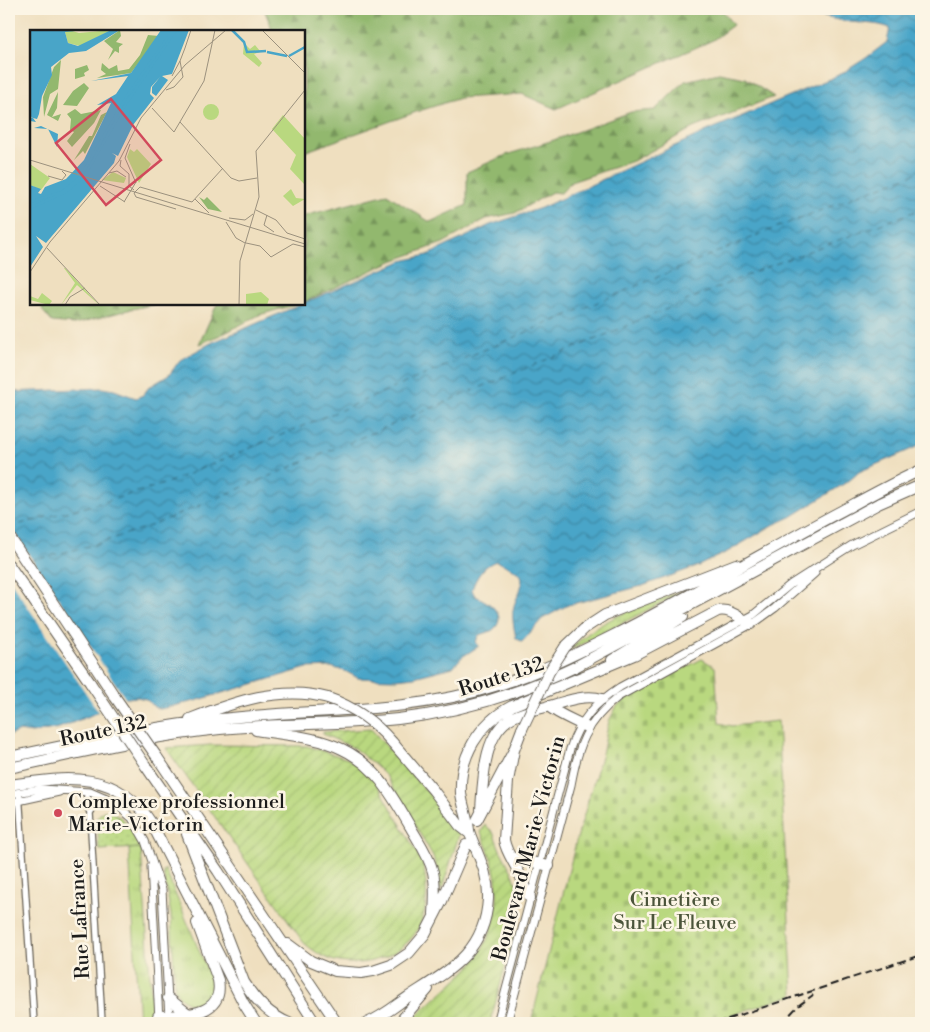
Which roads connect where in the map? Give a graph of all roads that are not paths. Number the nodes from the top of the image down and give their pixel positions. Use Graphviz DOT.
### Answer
graph roads {
  1 [pos="921,470"];
  2 [pos="921,484"];
  3 [pos="921,511"];
  4 [pos="9,536"];
  5 [pos="764,553"];
  6 [pos="789,553"];
  7 [pos="9,565"];
  8 [pos="741,621"];
  9 [pos="588,675"];
  10 [pos="602,699"];
  11 [pos="548,706"];
  12 [pos="383,720"];
  13 [pos="173,726"];
  14 [pos="584,726"];
  15 [pos="256,730"];
  16 [pos="514,750"];
  17 [pos="9,757"];
  18 [pos="9,768"];
  19 [pos="9,774"];
  20 [pos="9,784"];
  21 [pos="64,791"];
  22 [pos="19,792"];
  23 [pos="87,792"];
  24 [pos="9,794"];
  25 [pos="105,798"];
  26 [pos="20,801"];
  27 [pos="9,804"];
  28 [pos="173,806"];
  29 [pos="482,810"];
  30 [pos="90,813"];
  31 [pos="477,820"];
  32 [pos="469,833"];
  33 [pos="466,845"];
  34 [pos="511,857"];
  35 [pos="151,861"];
  36 [pos="544,865"];
  37 [pos="186,891"];
  38 [pos="530,898"];
  39 [pos="434,914"];
  40 [pos="280,937"];
  41 [pos="436,981"];
  42 [pos="168,998"];
  43 [pos="187,1013"];
  44 [pos="165,1020"];
  45 [pos="314,1021"];
  46 [pos="336,1021"];
  47 [pos="34,1023"];
  48 [pos="101,1023"];
  49 [pos="225,1023"];
  50 [pos="256,1023"];
  51 [pos="289,1023"];
  52 [pos="367,1023"];
  53 [pos="399,1023"];
  54 [pos="497,1023"];
  55 [pos="507,1023"];
  1 -- 5 [label="highway, Route 132"];
  2 -- 6 [label="highway, Route 132"];
  3 -- 8 [label="street, Boulevard Marie-Victorin"];
  4 -- 40 [label="highway, bridge"];
  5 -- 13 [label="highway, Route 132"];
  5 -- 16 [label="highway, bridge"];
  6 -- 9 [label="highway"];
  6 -- 12 [label="highway, Route 132"];
  7 -- 28 [label="highway, bridge"];
  8 -- 9 [label="highway"];
  8 -- 10 [label="street, Boulevard Marie-Victorin"];
  8 -- 14 [label="street, Boulevard Marie-Victorin"];
  9 -- 32 [label="highway"];
  10 -- 11 [label="highway"];
  10 -- 14 [label="street, Boulevard Marie-Victorin"];
  11 -- 14 [label="highway"];
  11 -- 29 [label="highway"];
  12 -- 15 [label="highway"];
  12 -- 18 [label="highway, Route 132"];
  13 -- 17 [label="highway"];
  13 -- 32 [label="highway, bridge"];
  14 -- 36 [label="street, Boulevard Marie-Victorin"];
  15 -- 19 [label="highway"];
  15 -- 39 [label="highway"];
  16 -- 29 [label="highway"];
  16 -- 34 [label="highway"];
  20 -- 37 [label="highway"];
  21 -- 22 [label="street"];
  21 -- 23 [label="street"];
  21 -- 26 [label="street"];
  22 -- 24 [label="street"];
  22 -- 26 [label="street"];
  23 -- 25 [label="street"];
  23 -- 30 [label="street, Rue Lafrance"];
  25 -- 30 [label="street"];
  25 -- 35 [label="street"];
  26 -- 27 [label="street"];
  26 -- 47 [label="street"];
  28 -- 45 [label="highway"];
  28 -- 51 [label="highway"];
  29 -- 31 [label="highway"];
  30 -- 48 [label="street, Rue Lafrance"];
  32 -- 41 [label="highway"];
  33 -- 39 [label="highway"];
  34 -- 36 [label="highway"];
  34 -- 38 [label="highway"];
  35 -- 42 [label="street"];
  35 -- 44 [label="street"];
  36 -- 38 [label="street, Boulevard Marie-Victorin"];
  36 -- 55 [label="street, Boulevard Marie-Victorin"];
  37 -- 43 [label="highway"];
  37 -- 50 [label="highway"];
  38 -- 54 [label="street, Boulevard Marie-Victorin"];
  39 -- 40 [label="highway"];
  40 -- 46 [label="highway"];
  41 -- 52 [label="highway"];
  41 -- 53 [label="highway"];
  42 -- 43 [label="highway"];
  42 -- 44 [label="street"];
  43 -- 44 [label="highway"];
  44 -- 49 [label="highway"];
}
